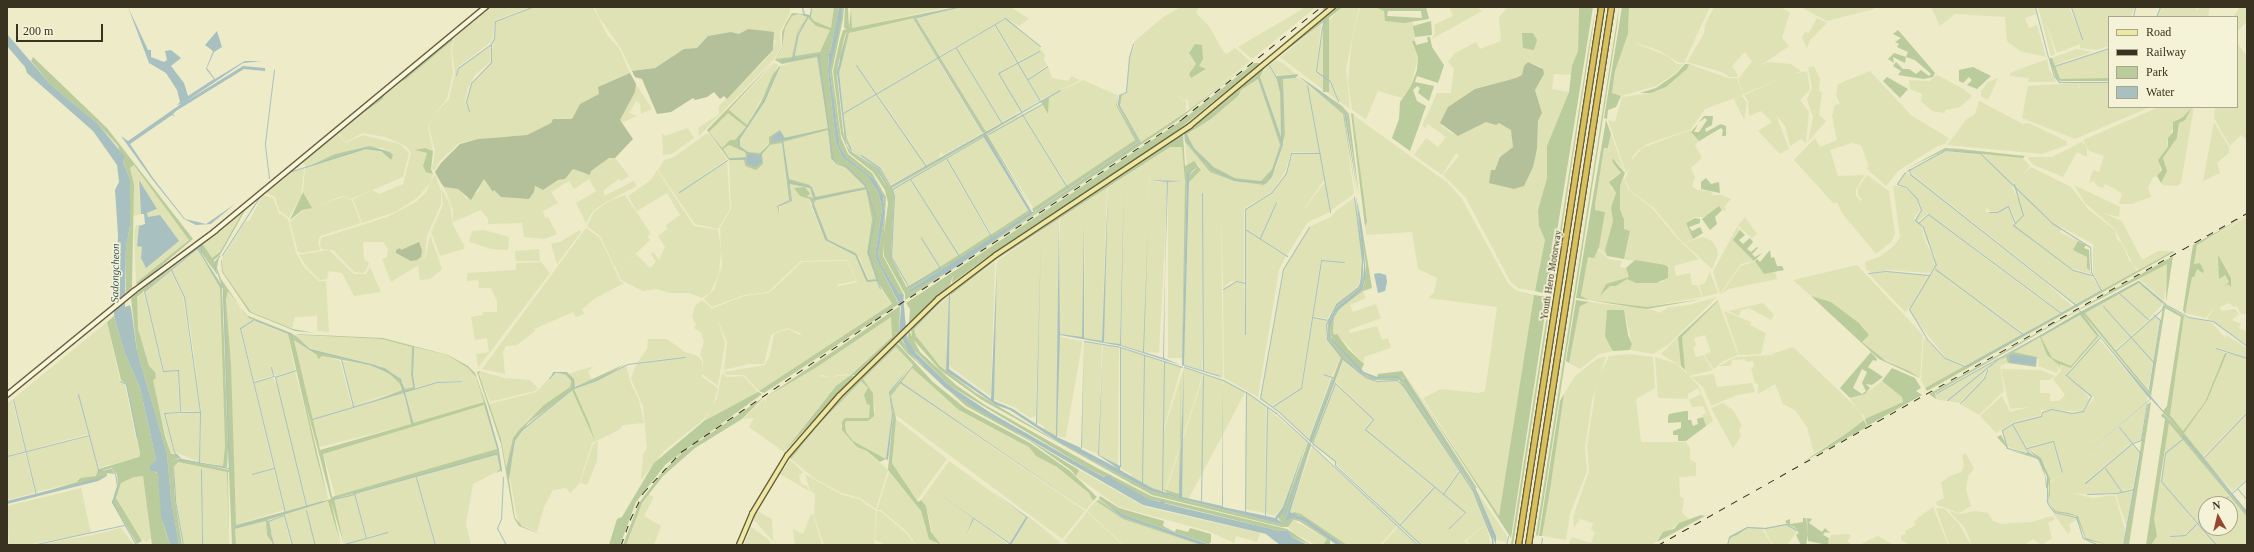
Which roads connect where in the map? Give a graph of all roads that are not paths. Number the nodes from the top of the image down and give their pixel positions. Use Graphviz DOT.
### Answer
graph roads {
  1 [pos="486,7"];
  2 [pos="1333,7"];
  3 [pos="1601,7"];
  4 [pos="1612,7"];
  5 [pos="7,395"];
  6 [pos="739,545"];
  7 [pos="1518,545"];
  8 [pos="1528,545"];
  1 -- 5 [label="main road"];
  2 -- 6 [label="main road"];
  3 -- 7 [label="highway, Youth Hero Motorway"];
  4 -- 8 [label="highway, Youth Hero Motorway"];
}
